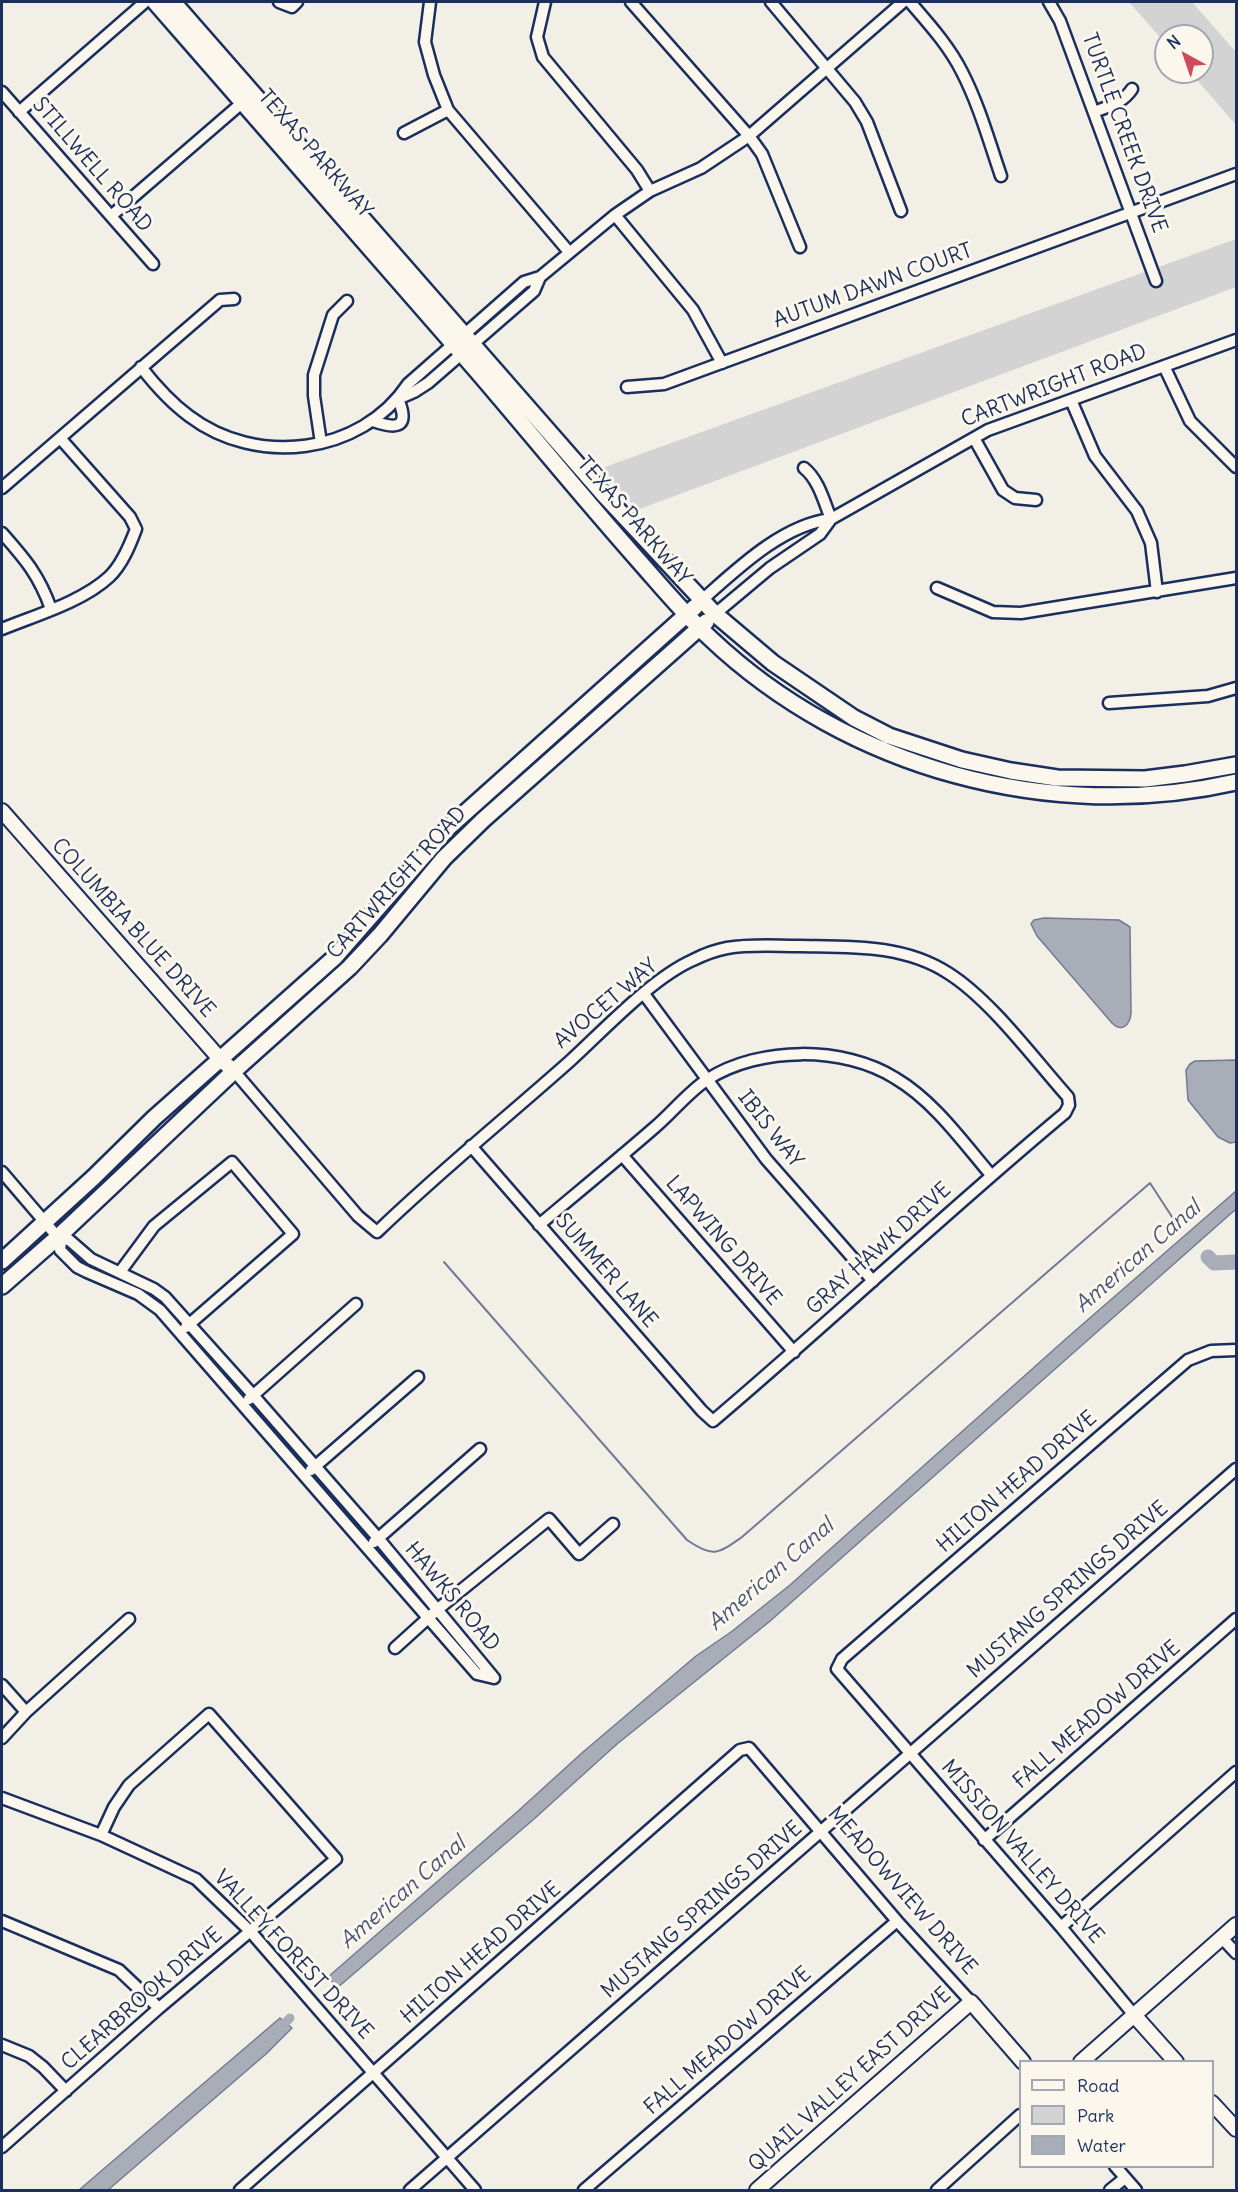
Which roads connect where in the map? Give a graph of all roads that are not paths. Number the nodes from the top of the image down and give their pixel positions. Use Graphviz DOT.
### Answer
graph roads {
  1 [pos="145,2"];
  2 [pos="155,2"];
  3 [pos="173,2"];
  4 [pos="279,2"];
  5 [pos="430,2"];
  6 [pos="545,2"];
  7 [pos="631,2"];
  8 [pos="771,2"];
  9 [pos="903,2"];
  10 [pos="910,2"];
  11 [pos="1049,2"];
  12 [pos="295,4"];
  13 [pos="827,66"];
  14 [pos="1132,88"];
  15 [pos="2,92"];
  16 [pos="243,102"];
  17 [pos="448,110"];
  18 [pos="19,112"];
  19 [pos="1094,112"];
  20 [pos="404,133"];
  21 [pos="749,136"];
  22 [pos="1236,174"];
  23 [pos="1001,176"];
  24 [pos="650,190"];
  25 [pos="901,211"];
  26 [pos="1131,212"];
  27 [pos="615,215"];
  28 [pos="111,216"];
  29 [pos="800,248"];
  30 [pos="569,252"];
  31 [pos="153,264"];
  32 [pos="1156,281"];
  33 [pos="234,299"];
  34 [pos="347,301"];
  35 [pos="1236,340"];
  36 [pos="462,344"];
  37 [pos="722,363"];
  38 [pos="1164,366"];
  39 [pos="141,367"];
  40 [pos="627,387"];
  41 [pos="398,399"];
  42 [pos="1071,400"];
  43 [pos="373,422"];
  44 [pos="60,438"];
  45 [pos="974,438"];
  46 [pos="321,443"];
  47 [pos="1236,467"];
  48 [pos="804,468"];
  49 [pos="2,488"];
  50 [pos="1036,500"];
  51 [pos="831,519"];
  52 [pos="2,533"];
  53 [pos="1236,578"];
  54 [pos="937,588"];
  55 [pos="1157,592"];
  56 [pos="702,600"];
  57 [pos="51,609"];
  58 [pos="687,614"];
  59 [pos="715,614"];
  60 [pos="700,628"];
  61 [pos="2,629"];
  62 [pos="1236,688"];
  63 [pos="1109,702"];
  64 [pos="553,734"];
  65 [pos="566,747"];
  66 [pos="1236,765"];
  67 [pos="1236,782"];
  68 [pos="470,807"];
  69 [pos="2,811"];
  70 [pos="483,820"];
  71 [pos="366,923"];
  72 [pos="380,934"];
  73 [pos="644,994"];
  74 [pos="220,1059"];
  75 [pos="234,1071"];
  76 [pos="707,1080"];
  77 [pos="1069,1105"];
  78 [pos="471,1146"];
  79 [pos="622,1155"];
  80 [pos="2,1172"];
  81 [pos="991,1174"];
  82 [pos="46,1222"];
  83 [pos="539,1225"];
  84 [pos="59,1239"];
  85 [pos="2,1261"];
  86 [pos="120,1272"];
  87 [pos="873,1281"];
  88 [pos="2,1286"];
  89 [pos="356,1304"];
  90 [pos="190,1324"];
  91 [pos="179,1332"];
  92 [pos="1236,1350"];
  93 [pos="794,1352"];
  94 [pos="418,1377"];
  95 [pos="253,1395"];
  96 [pos="242,1405"];
  97 [pos="713,1421"];
  98 [pos="480,1449"];
  99 [pos="316,1466"];
  100 [pos="1236,1469"];
  101 [pos="304,1476"];
  102 [pos="613,1524"];
  103 [pos="378,1538"];
  104 [pos="367,1548"];
  105 [pos="438,1609"];
  106 [pos="428,1618"];
  107 [pos="129,1619"];
  108 [pos="1236,1620"];
  109 [pos="394,1648"];
  110 [pos="837,1670"];
  111 [pos="2,1684"];
  112 [pos="26,1712"];
  113 [pos="2,1738"];
  114 [pos="749,1748"];
  115 [pos="909,1754"];
  116 [pos="1236,1772"];
  117 [pos="2,1798"];
  118 [pos="822,1831"];
  119 [pos="101,1835"];
  120 [pos="984,1840"];
  121 [pos="2,1921"];
  122 [pos="897,1921"];
  123 [pos="1236,1925"];
  124 [pos="1060,1927"];
  125 [pos="250,1931"];
  126 [pos="1222,1938"];
  127 [pos="1236,1953"];
  128 [pos="970,2001"];
  129 [pos="159,2008"];
  130 [pos="1134,2015"];
  131 [pos="2,2045"];
  132 [pos="1022,2060"];
  133 [pos="1082,2060"];
  134 [pos="1175,2060"];
  135 [pos="375,2073"];
  136 [pos="66,2091"];
  137 [pos="1214,2105"];
  138 [pos="1019,2116"];
  139 [pos="1236,2129"];
  140 [pos="2,2147"];
  141 [pos="448,2159"];
  142 [pos="1117,2168"];
  143 [pos="1125,2178"];
  144 [pos="240,2190"];
  145 [pos="410,2190"];
  146 [pos="476,2190"];
  147 [pos="584,2190"];
  148 [pos="757,2190"];
  149 [pos="937,2190"];
  150 [pos="1110,2190"];
  151 [pos="1136,2190"];
  1 -- 18 [label="street"];
  2 -- 16 [label="main road, TEXAS PARKWAY"];
  3 -- 36 [label="main road, TEXAS PARKWAY"];
  4 -- 12 [label="street"];
  5 -- 17 [label="street"];
  6 -- 24 [label="street"];
  7 -- 21 [label="street"];
  8 -- 13 [label="street"];
  9 -- 13 [label="street"];
  10 -- 23 [label="street"];
  11 -- 19 [label="street, TURTLE CREEK DRIVE"];
  13 -- 21 [label="street"];
  13 -- 25 [label="street"];
  14 -- 19 [label="street"];
  15 -- 18 [label="street, STILLWELL ROAD"];
  16 -- 28 [label="street"];
  16 -- 36 [label="main road, TEXAS PARKWAY"];
  17 -- 20 [label="street"];
  17 -- 30 [label="street"];
  18 -- 28 [label="street, STILLWELL ROAD"];
  19 -- 26 [label="street, TURTLE CREEK DRIVE"];
  21 -- 24 [label="street"];
  21 -- 29 [label="street"];
  22 -- 26 [label="street, AUTUM DAWN COURT"];
  24 -- 27 [label="street"];
  26 -- 32 [label="street, TURTLE CREEK DRIVE"];
  26 -- 37 [label="street, AUTUM DAWN COURT"];
  27 -- 30 [label="street"];
  27 -- 37 [label="street"];
  28 -- 31 [label="street, STILLWELL ROAD"];
  30 -- 36 [label="street"];
  33 -- 39 [label="street"];
  34 -- 46 [label="street"];
  35 -- 38 [label="street, CARTWRIGHT ROAD"];
  36 -- 41 [label="street"];
  36 -- 56 [label="main road, TEXAS PARKWAY"];
  36 -- 58 [label="main road, TEXAS PARKWAY"];
  37 -- 40 [label="street, AUTUM DAWN COURT"];
  38 -- 42 [label="street, CARTWRIGHT ROAD"];
  38 -- 47 [label="street"];
  39 -- 44 [label="street"];
  39 -- 46 [label="street"];
  41 -- 43 [label="street"];
  41 -- 43 [label="street"];
  42 -- 45 [label="street, CARTWRIGHT ROAD"];
  42 -- 55 [label="street"];
  43 -- 46 [label="street"];
  44 -- 49 [label="street"];
  44 -- 57 [label="street"];
  45 -- 50 [label="street"];
  45 -- 51 [label="street, CARTWRIGHT ROAD"];
  48 -- 51 [label="street"];
  51 -- 56 [label="street, CARTWRIGHT ROAD"];
  51 -- 59 [label="street, CARTWRIGHT ROAD"];
  52 -- 57 [label="street"];
  53 -- 55 [label="street"];
  54 -- 55 [label="street"];
  56 -- 58 [label="main road, CARTWRIGHT ROAD"];
  56 -- 59 [label="main road, TEXAS PARKWAY"];
  57 -- 61 [label="street"];
  58 -- 60 [label="main road, TEXAS PARKWAY"];
  58 -- 64 [label="main road, CARTWRIGHT ROAD"];
  59 -- 60 [label="main road, CARTWRIGHT ROAD"];
  59 -- 66 [label="main road, TEXAS PARKWAY"];
  60 -- 65 [label="main road, CARTWRIGHT ROAD"];
  60 -- 67 [label="main road, TEXAS PARKWAY"];
  62 -- 63 [label="street"];
  64 -- 65 [label="main road"];
  64 -- 68 [label="main road, CARTWRIGHT ROAD"];
  65 -- 70 [label="main road, CARTWRIGHT ROAD"];
  68 -- 70 [label="main road"];
  68 -- 71 [label="main road, CARTWRIGHT ROAD"];
  69 -- 74 [label="street, COLUMBIA BLUE DRIVE"];
  70 -- 72 [label="main road, CARTWRIGHT ROAD"];
  71 -- 72 [label="main road"];
  71 -- 74 [label="main road, CARTWRIGHT ROAD"];
  72 -- 75 [label="main road, CARTWRIGHT ROAD"];
  73 -- 76 [label="street, IBIS WAY"];
  73 -- 77 [label="street, AVOCET WAY"];
  73 -- 78 [label="street, AVOCET WAY"];
  74 -- 75 [label="street, COLUMBIA BLUE DRIVE"];
  74 -- 82 [label="main road, CARTWRIGHT ROAD"];
  75 -- 78 [label="street, AVOCET WAY"];
  75 -- 84 [label="main road, CARTWRIGHT ROAD"];
  76 -- 79 [label="street"];
  76 -- 81 [label="street"];
  76 -- 87 [label="street, IBIS WAY"];
  77 -- 81 [label="street, GRAY HAWK DRIVE"];
  78 -- 83 [label="street, SUMMER LANE"];
  79 -- 83 [label="street"];
  79 -- 93 [label="street, LAPWING DRIVE"];
  80 -- 82 [label="street, HAWKS ROAD"];
  81 -- 87 [label="street, GRAY HAWK DRIVE"];
  82 -- 84 [label="street, HAWKS ROAD"];
  82 -- 85 [label="main road, CARTWRIGHT ROAD"];
  83 -- 97 [label="street, SUMMER LANE"];
  84 -- 86 [label="street, HAWKS ROAD"];
  84 -- 88 [label="main road, CARTWRIGHT ROAD"];
  84 -- 91 [label="street, HAWKS ROAD"];
  86 -- 90 [label="street, HAWKS ROAD"];
  86 -- 90 [label="street"];
  87 -- 93 [label="street, GRAY HAWK DRIVE"];
  89 -- 95 [label="street"];
  90 -- 91 [label="street"];
  90 -- 95 [label="street, HAWKS ROAD"];
  91 -- 96 [label="street, HAWKS ROAD"];
  92 -- 110 [label="street, HILTON HEAD DRIVE"];
  93 -- 97 [label="street, GRAY HAWK DRIVE"];
  94 -- 99 [label="street"];
  95 -- 96 [label="street"];
  95 -- 99 [label="street, HAWKS ROAD"];
  96 -- 101 [label="street, HAWKS ROAD"];
  98 -- 103 [label="street"];
  99 -- 101 [label="street"];
  99 -- 103 [label="street, HAWKS ROAD"];
  100 -- 115 [label="street, MUSTANG SPRINGS DRIVE"];
  101 -- 104 [label="street, HAWKS ROAD"];
  102 -- 105 [label="street"];
  103 -- 104 [label="street"];
  103 -- 105 [label="street, HAWKS ROAD"];
  104 -- 106 [label="street, HAWKS ROAD"];
  105 -- 106 [label="street"];
  105 -- 106 [label="street, HAWKS ROAD"];
  106 -- 109 [label="street"];
  107 -- 112 [label="street"];
  108 -- 120 [label="street, FALL MEADOW DRIVE"];
  110 -- 115 [label="street, MISSION VALLEY DRIVE"];
  111 -- 112 [label="street"];
  112 -- 113 [label="street"];
  114 -- 118 [label="street, MEADOWVIEW DRIVE"];
  114 -- 135 [label="street, HILTON HEAD DRIVE"];
  115 -- 118 [label="street, MUSTANG SPRINGS DRIVE"];
  115 -- 120 [label="street, MISSION VALLEY DRIVE"];
  116 -- 124 [label="street"];
  117 -- 119 [label="street, VALLEY FOREST DRIVE"];
  118 -- 122 [label="street, MEADOWVIEW DRIVE"];
  118 -- 141 [label="street, MUSTANG SPRINGS DRIVE"];
  119 -- 125 [label="street, VALLEY FOREST DRIVE"];
  119 -- 125 [label="street, CLEARBROOK DRIVE"];
  120 -- 124 [label="street, MISSION VALLEY DRIVE"];
  121 -- 129 [label="street"];
  122 -- 128 [label="street, MEADOWVIEW DRIVE"];
  122 -- 147 [label="street, FALL MEADOW DRIVE"];
  123 -- 126 [label="street"];
  124 -- 130 [label="street, MISSION VALLEY DRIVE"];
  125 -- 129 [label="street, CLEARBROOK DRIVE"];
  125 -- 135 [label="street, VALLEY FOREST DRIVE"];
  126 -- 127 [label="street"];
  126 -- 130 [label="street"];
  128 -- 132 [label="street, MEADOWVIEW DRIVE"];
  128 -- 148 [label="street, QUAIL VALLEY EAST DRIVE"];
  129 -- 136 [label="street, CLEARBROOK DRIVE"];
  130 -- 133 [label="street"];
  130 -- 134 [label="street, MISSION VALLEY DRIVE"];
  131 -- 136 [label="street"];
  135 -- 141 [label="street, VALLEY FOREST DRIVE"];
  135 -- 144 [label="street, HILTON HEAD DRIVE"];
  136 -- 140 [label="street, CLEARBROOK DRIVE"];
  137 -- 139 [label="street"];
  138 -- 149 [label="street"];
  141 -- 145 [label="street, MUSTANG SPRINGS DRIVE"];
  141 -- 146 [label="street, VALLEY FOREST DRIVE"];
  142 -- 143 [label="street"];
  143 -- 150 [label="street"];
  143 -- 151 [label="street"];
}
